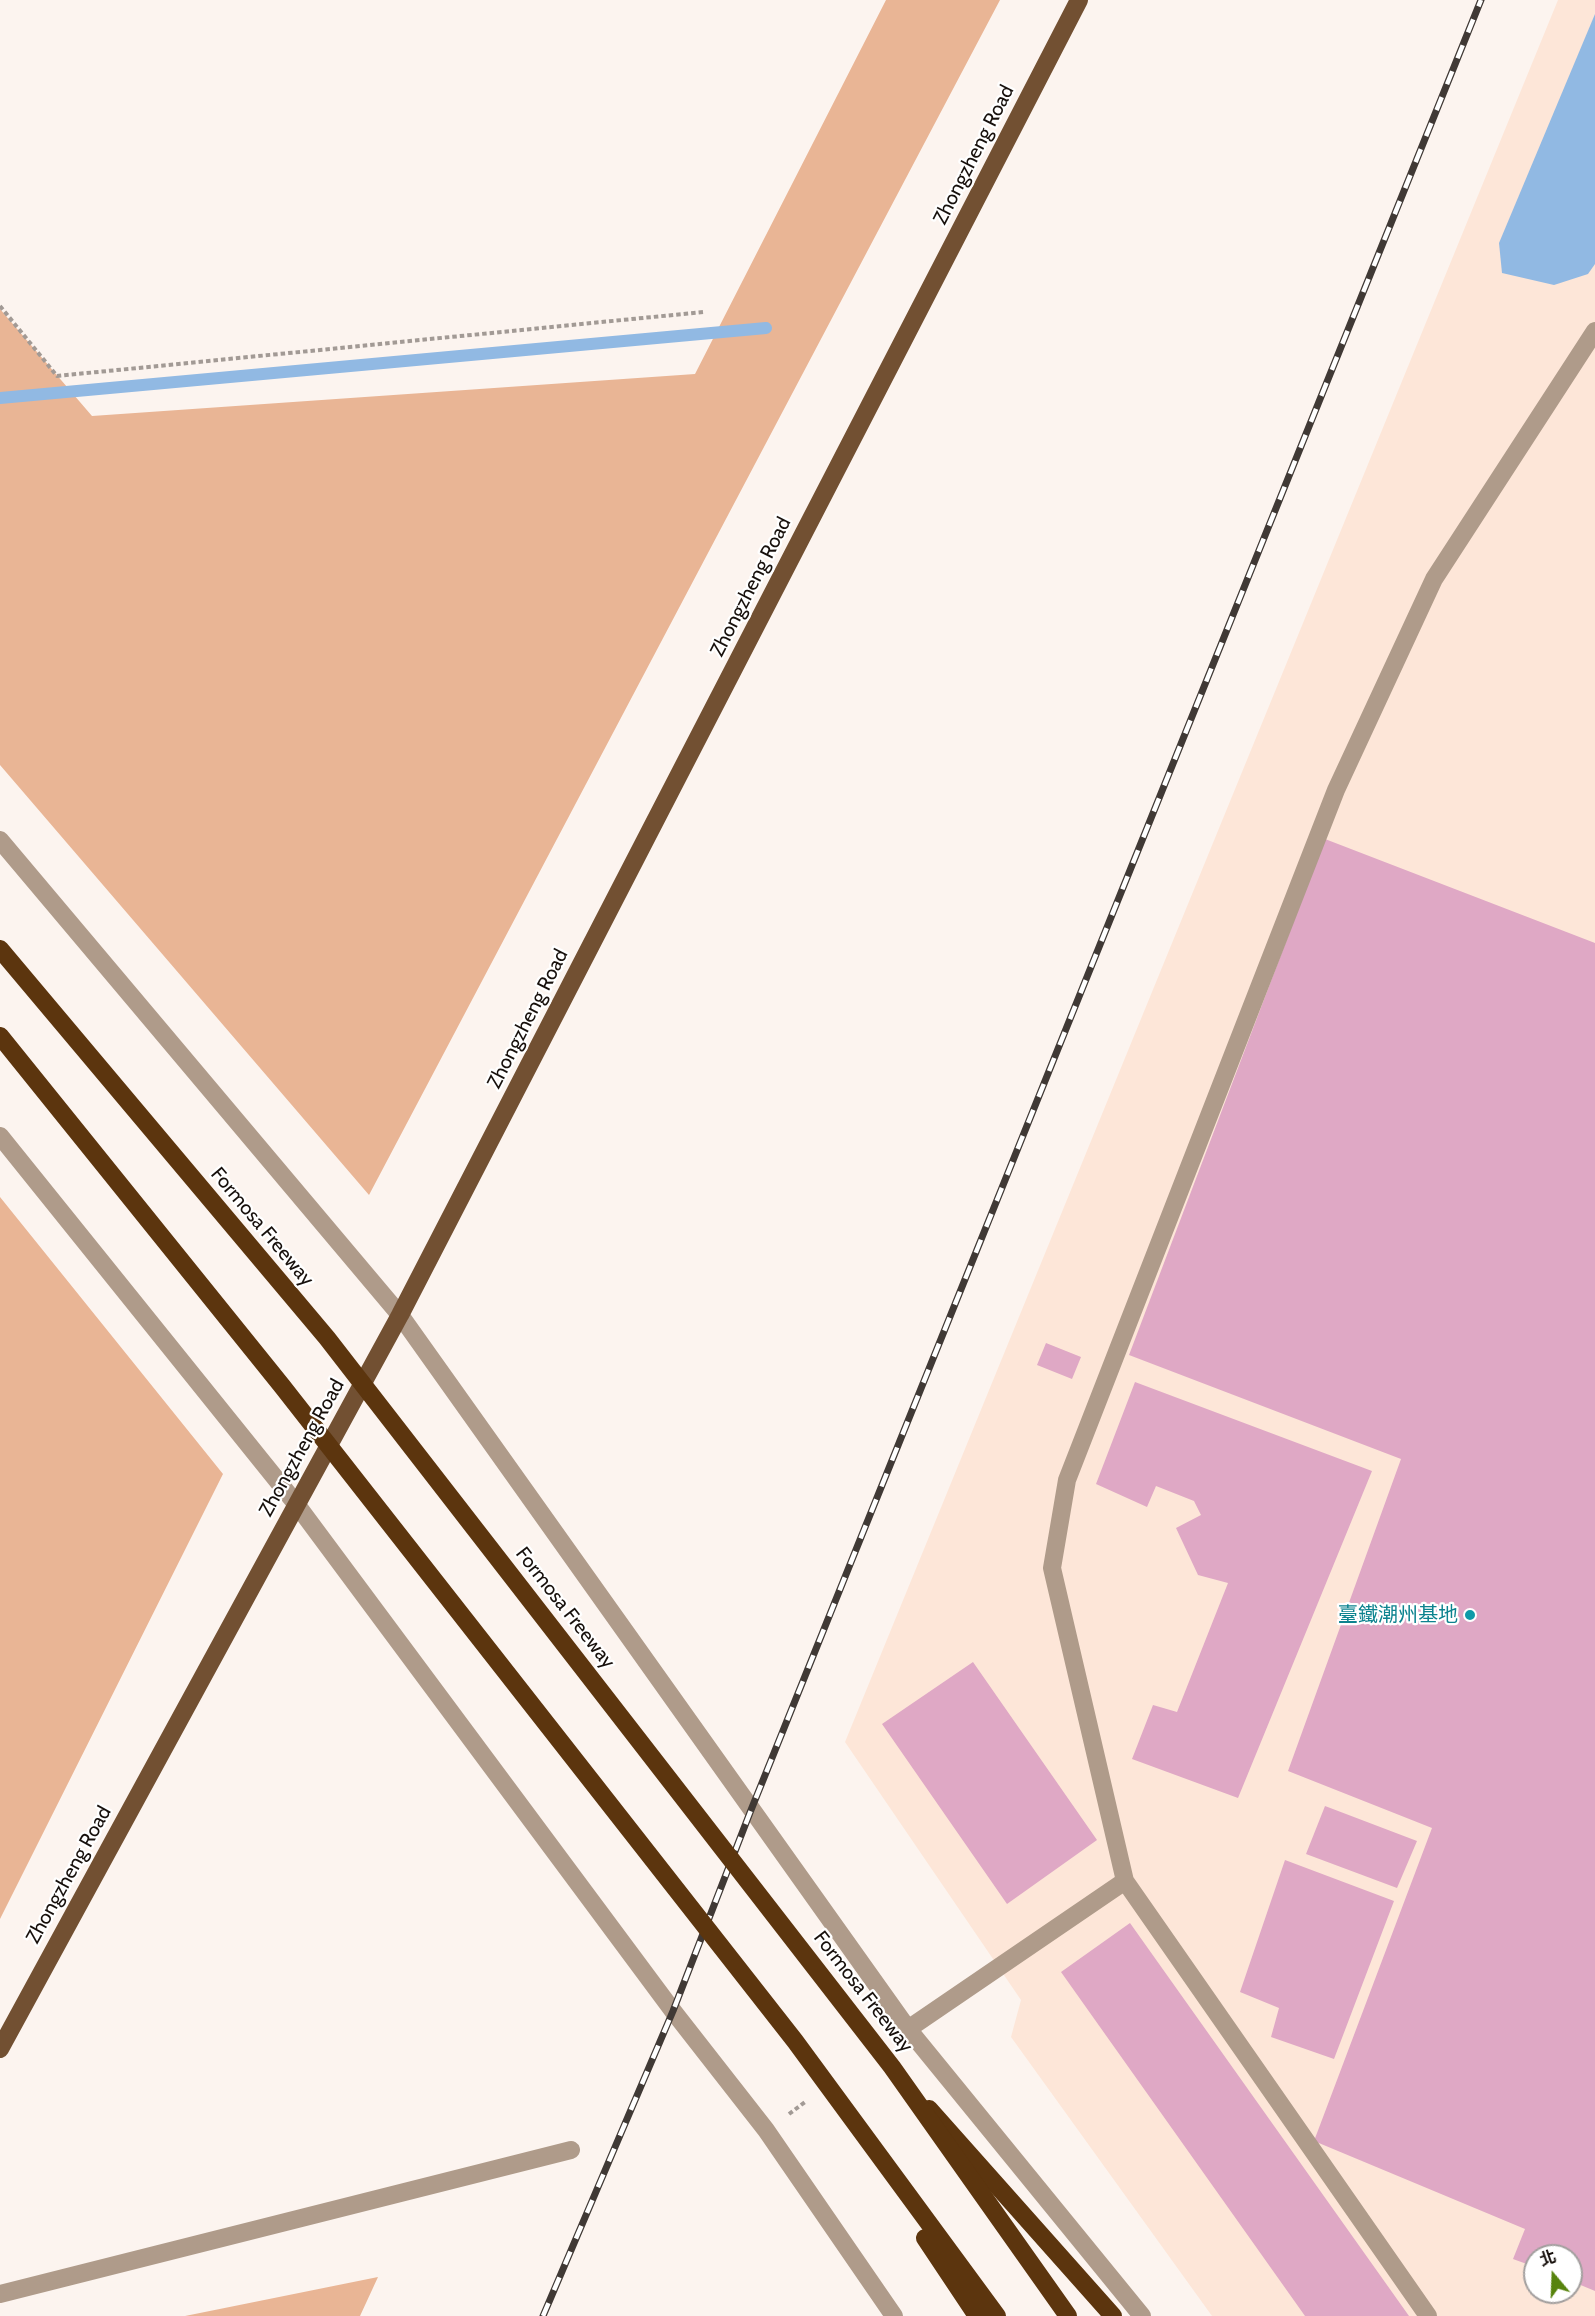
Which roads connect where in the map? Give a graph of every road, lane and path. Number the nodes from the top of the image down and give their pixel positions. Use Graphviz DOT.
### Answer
graph roads {
  1 [pos="1079,0"];
  2 [pos="0,306"];
  3 [pos="703,312"];
  4 [pos="1595,332"];
  5 [pos="0,840"];
  6 [pos="0,948"];
  7 [pos="0,1036"];
  8 [pos="0,1136"];
  9 [pos="400,1315"];
  10 [pos="297,1505"];
  11 [pos="1125,1881"];
  12 [pos="908,2029"];
  13 [pos="795,2041"];
  14 [pos="0,2049"];
  15 [pos="892,2067"];
  16 [pos="571,2150"];
  17 [pos="0,2294"];
  18 [pos="894,2316"];
  19 [pos="977,2316"];
  20 [pos="997,2316"];
  21 [pos="1068,2316"];
  22 [pos="1113,2316"];
  23 [pos="1142,2316"];
  24 [pos="1428,2316"];
  1 -- 9 [label="main road, Zhongzheng Road"];
  2 -- 3 [label="path"];
  4 -- 11 [label="street"];
  5 -- 9 [label="street"];
  6 -- 15 [label="highway, Formosa Freeway, bridge"];
  7 -- 13 [label="highway, bridge"];
  8 -- 10 [label="street"];
  9 -- 10 [label="main road, Zhongzheng Road"];
  9 -- 12 [label="street"];
  10 -- 14 [label="main road, Zhongzheng Road"];
  10 -- 18 [label="street"];
  11 -- 12 [label="street"];
  11 -- 24 [label="street"];
  12 -- 23 [label="street"];
  13 -- 19 [label="highway, bridge"];
  13 -- 20 [label="highway, bridge"];
  15 -- 21 [label="highway, Formosa Freeway, bridge"];
  15 -- 22 [label="highway, bridge"];
  16 -- 17 [label="street"];
}
